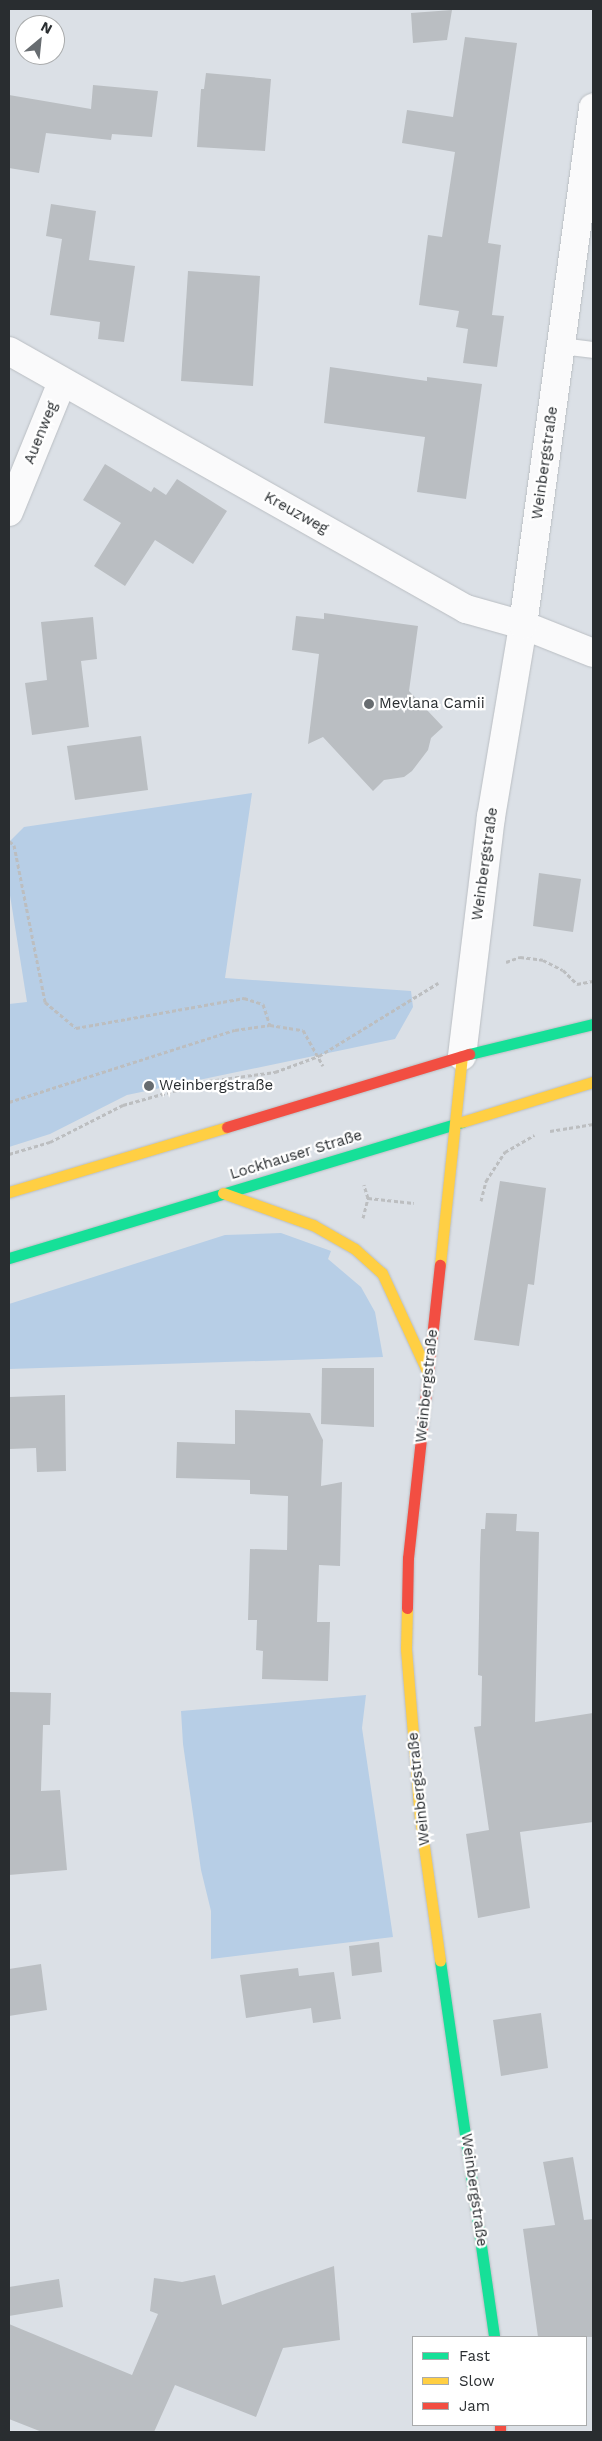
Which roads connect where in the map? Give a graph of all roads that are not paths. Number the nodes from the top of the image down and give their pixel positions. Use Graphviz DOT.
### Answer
graph roads {
  1 [pos="593,108"];
  2 [pos="561,346"];
  3 [pos="593,350"];
  4 [pos="9,351"];
  5 [pos="62,382"];
  6 [pos="9,512"];
  7 [pos="523,625"];
  8 [pos="593,653"];
  9 [pos="593,1024"];
  10 [pos="462,1056"];
  11 [pos="593,1082"];
  12 [pos="456,1122"];
  13 [pos="9,1192"];
  14 [pos="223,1193"];
  15 [pos="9,1258"];
  16 [pos="428,1373"];
  17 [pos="494,2336"];
  1 -- 2 [label="street, Weinbergstraße"];
  2 -- 3 [label="lane"];
  2 -- 7 [label="street, Weinbergstraße"];
  4 -- 5 [label="street, Kreuzweg"];
  5 -- 6 [label="street, Auenweg"];
  5 -- 7 [label="street, Kreuzweg"];
  7 -- 8 [label="street, Kreuzweg"];
  7 -- 10 [label="street, Weinbergstraße"];
  9 -- 10 [label="street"];
  10 -- 12 [label="street, Weinbergstraße"];
  10 -- 13 [label="street"];
  11 -- 12 [label="street, Lockhauser Straße"];
  12 -- 14 [label="street, Lockhauser Straße"];
  12 -- 16 [label="street, Weinbergstraße"];
  14 -- 15 [label="street, Lockhauser Straße"];
  14 -- 16 [label="street"];
  16 -- 17 [label="street, Weinbergstraße"];
}
